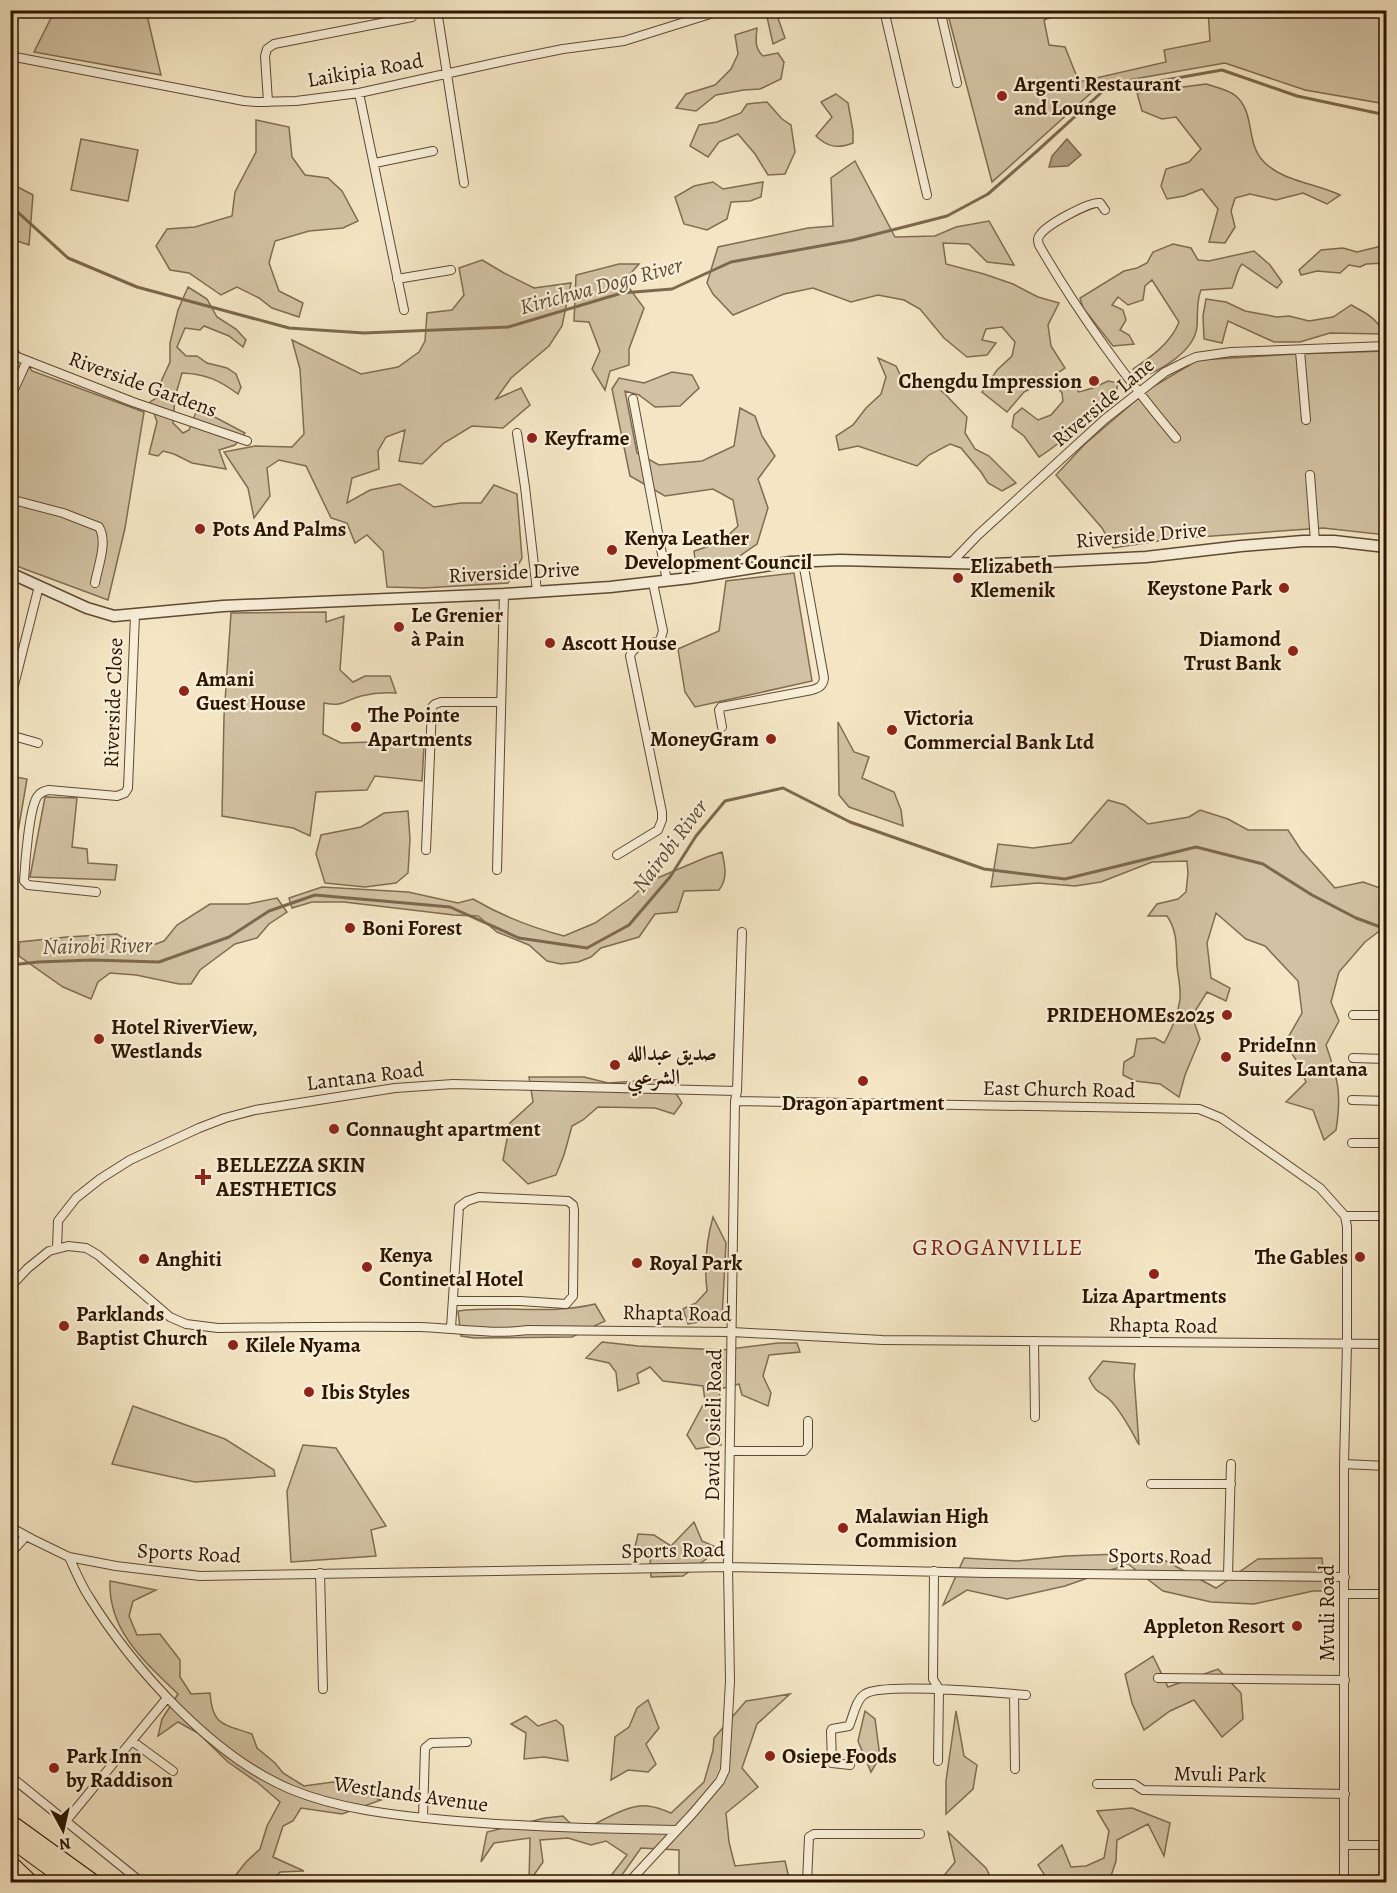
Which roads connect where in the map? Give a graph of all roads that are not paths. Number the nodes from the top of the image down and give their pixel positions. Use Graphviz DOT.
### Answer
graph roads {
  1 [pos="437,10"];
  2 [pos="723,10"];
  3 [pos="884,10"];
  4 [pos="940,10"];
  5 [pos="702,14"];
  6 [pos="412,17"];
  7 [pos="10,56"];
  8 [pos="446,74"];
  9 [pos="957,83"];
  10 [pos="359,93"];
  11 [pos="268,102"];
  12 [pos="434,151"];
  13 [pos="375,163"];
  14 [pos="464,183"];
  15 [pos="927,195"];
  16 [pos="1105,210"];
  17 [pos="451,270"];
  18 [pos="397,279"];
  19 [pos="404,310"];
  20 [pos="1386,346"];
  21 [pos="1300,351"];
  22 [pos="10,354"];
  23 [pos="27,361"];
  24 [pos="1138,392"];
  25 [pos="10,398"];
  26 [pos="633,399"];
  27 [pos="1306,420"];
  28 [pos="517,433"];
  29 [pos="1176,438"];
  30 [pos="247,441"];
  31 [pos="1310,475"];
  32 [pos="10,499"];
  33 [pos="1315,541"];
  34 [pos="1386,547"];
  35 [pos="803,562"];
  36 [pos="951,563"];
  37 [pos="10,573"];
  38 [pos="668,581"];
  39 [pos="95,583"];
  40 [pos="652,583"];
  41 [pos="39,586"];
  42 [pos="537,591"];
  43 [pos="504,594"];
  44 [pos="135,615"];
  45 [pos="10,701"];
  46 [pos="501,702"];
  47 [pos="722,727"];
  48 [pos="10,735"];
  49 [pos="38,742"];
  50 [pos="426,850"];
  51 [pos="617,855"];
  52 [pos="497,870"];
  53 [pos="96,892"];
  54 [pos="742,932"];
  55 [pos="1386,1014"];
  56 [pos="1353,1015"];
  57 [pos="1353,1058"];
  58 [pos="1386,1059"];
  59 [pos="737,1091"];
  60 [pos="1352,1100"];
  61 [pos="735,1101"];
  62 [pos="1386,1101"];
  63 [pos="1352,1143"];
  64 [pos="1386,1143"];
  65 [pos="1345,1216"];
  66 [pos="1386,1216"];
  67 [pos="57,1248"];
  68 [pos="10,1287"];
  69 [pos="453,1301"];
  70 [pos="451,1328"];
  71 [pos="732,1332"];
  72 [pos="1034,1341"];
  73 [pos="1347,1344"];
  74 [pos="1386,1344"];
  75 [pos="1035,1417"];
  76 [pos="808,1421"];
  77 [pos="730,1450"];
  78 [pos="1231,1464"];
  79 [pos="1344,1464"];
  80 [pos="1386,1466"];
  81 [pos="1151,1484"];
  82 [pos="1231,1484"];
  83 [pos="10,1527"];
  84 [pos="26,1536"];
  85 [pos="10,1554"];
  86 [pos="69,1557"];
  87 [pos="728,1567"];
  88 [pos="934,1571"];
  89 [pos="320,1574"];
  90 [pos="1227,1575"];
  91 [pos="1346,1576"];
  92 [pos="1345,1594"];
  93 [pos="1386,1594"];
  94 [pos="1158,1678"];
  95 [pos="1345,1680"];
  96 [pos="323,1689"];
  97 [pos="939,1689"];
  98 [pos="1014,1694"];
  99 [pos="1026,1695"];
  100 [pos="167,1698"];
  101 [pos="132,1741"];
  102 [pos="467,1742"];
  103 [pos="938,1761"];
  104 [pos="850,1765"];
  105 [pos="1015,1769"];
  106 [pos="173,1771"];
  107 [pos="10,1776"];
  108 [pos="1097,1784"];
  109 [pos="1345,1794"];
  110 [pos="423,1818"];
  111 [pos="66,1821"];
  112 [pos="10,1822"];
  113 [pos="676,1830"];
  114 [pos="920,1834"];
  115 [pos="10,1839"];
  116 [pos="1345,1845"];
  117 [pos="1386,1845"];
  118 [pos="10,1862"];
  119 [pos="32,1882"];
  120 [pos="69,1882"];
  121 [pos="93,1882"];
  122 [pos="141,1882"];
  123 [pos="629,1882"];
  124 [pos="807,1882"];
  125 [pos="1344,1882"];
  1 -- 8 [label="street"];
  2 -- 5 [label="street, Laikipia Road"];
  3 -- 15 [label="street"];
  4 -- 9 [label="street"];
  5 -- 8 [label="street, Laikipia Road"];
  6 -- 11 [label="street"];
  7 -- 11 [label="street, Laikipia Road"];
  8 -- 10 [label="street, Laikipia Road"];
  8 -- 14 [label="street"];
  10 -- 11 [label="street, Laikipia Road"];
  10 -- 13 [label="street"];
  12 -- 13 [label="street"];
  13 -- 18 [label="street"];
  16 -- 24 [label="street"];
  17 -- 18 [label="street"];
  18 -- 19 [label="street"];
  20 -- 21 [label="street, Riverside Lane"];
  21 -- 24 [label="street, Riverside Lane"];
  21 -- 27 [label="street"];
  22 -- 23 [label="street, Riverside Gardens"];
  23 -- 25 [label="street"];
  23 -- 30 [label="street, Riverside Gardens"];
  24 -- 29 [label="street"];
  24 -- 36 [label="street, Riverside Lane"];
  26 -- 38 [label="street"];
  28 -- 42 [label="street"];
  31 -- 33 [label="street"];
  32 -- 39 [label="street"];
  33 -- 34 [label="street, Riverside Drive"];
  33 -- 36 [label="street, Riverside Drive"];
  35 -- 36 [label="street, Riverside Drive"];
  35 -- 38 [label="street, Riverside Drive"];
  35 -- 47 [label="street"];
  37 -- 41 [label="street, Riverside Drive"];
  38 -- 40 [label="street, Riverside Drive"];
  40 -- 42 [label="street, Riverside Drive"];
  40 -- 51 [label="street"];
  41 -- 44 [label="street, Riverside Drive"];
  41 -- 45 [label="street"];
  42 -- 43 [label="street, Riverside Drive"];
  43 -- 44 [label="street, Riverside Drive"];
  43 -- 46 [label="street"];
  44 -- 53 [label="street, Riverside Close"];
  46 -- 50 [label="street"];
  46 -- 52 [label="street"];
  48 -- 49 [label="street"];
  54 -- 59 [label="street, David Osieli Road"];
  55 -- 56 [label="street"];
  57 -- 58 [label="street"];
  59 -- 61 [label="street, David Osieli Road"];
  59 -- 67 [label="street, Lantana Road"];
  60 -- 62 [label="street"];
  61 -- 65 [label="street, East Church Road"];
  61 -- 71 [label="street, David Osieli Road"];
  63 -- 64 [label="street"];
  65 -- 66 [label="street"];
  65 -- 73 [label="street"];
  67 -- 68 [label="street"];
  67 -- 70 [label="street, Rhapta Road"];
  69 -- 69 [label="street"];
  69 -- 70 [label="street"];
  70 -- 71 [label="street, Rhapta Road"];
  71 -- 72 [label="street, Rhapta Road"];
  71 -- 77 [label="street, David Osieli Road"];
  72 -- 73 [label="street, Rhapta Road"];
  72 -- 75 [label="street"];
  73 -- 74 [label="street, Rhapta Road"];
  73 -- 79 [label="street, Mvuli Road"];
  76 -- 77 [label="street"];
  77 -- 87 [label="street, David Osieli Road"];
  78 -- 82 [label="street"];
  79 -- 80 [label="street"];
  79 -- 91 [label="street, Mvuli Road"];
  81 -- 82 [label="street"];
  82 -- 90 [label="street"];
  83 -- 84 [label="street, Sports Road"];
  84 -- 85 [label="street"];
  84 -- 86 [label="street, Sports Road"];
  86 -- 89 [label="street, Sports Road"];
  86 -- 100 [label="street, Westlands Avenue"];
  87 -- 88 [label="street, Sports Road"];
  87 -- 89 [label="street, Sports Road"];
  87 -- 113 [label="street, David Osieli Road"];
  88 -- 90 [label="street, Sports Road"];
  88 -- 97 [label="street"];
  89 -- 96 [label="street"];
  90 -- 91 [label="street, Sports Road"];
  91 -- 92 [label="street, Mvuli Road"];
  92 -- 93 [label="street"];
  92 -- 95 [label="street, Mvuli Road"];
  94 -- 95 [label="street"];
  95 -- 109 [label="street, Mvuli Road"];
  97 -- 98 [label="street"];
  97 -- 103 [label="street"];
  97 -- 104 [label="street"];
  98 -- 99 [label="street"];
  98 -- 105 [label="street"];
  100 -- 101 [label="street"];
  100 -- 110 [label="street, Westlands Avenue"];
  101 -- 106 [label="street"];
  101 -- 111 [label="street"];
  102 -- 110 [label="street"];
  107 -- 111 [label="street"];
  108 -- 109 [label="street, Mvuli Park"];
  109 -- 116 [label="street, Mvuli Road"];
  110 -- 113 [label="street, Westlands Avenue"];
  111 -- 122 [label="street"];
  112 -- 121 [label="highway"];
  113 -- 123 [label="street, David Osieli Road"];
  114 -- 124 [label="street"];
  115 -- 120 [label="highway"];
  116 -- 117 [label="street"];
  116 -- 125 [label="street, Mvuli Road"];
  118 -- 119 [label="highway"];
}
